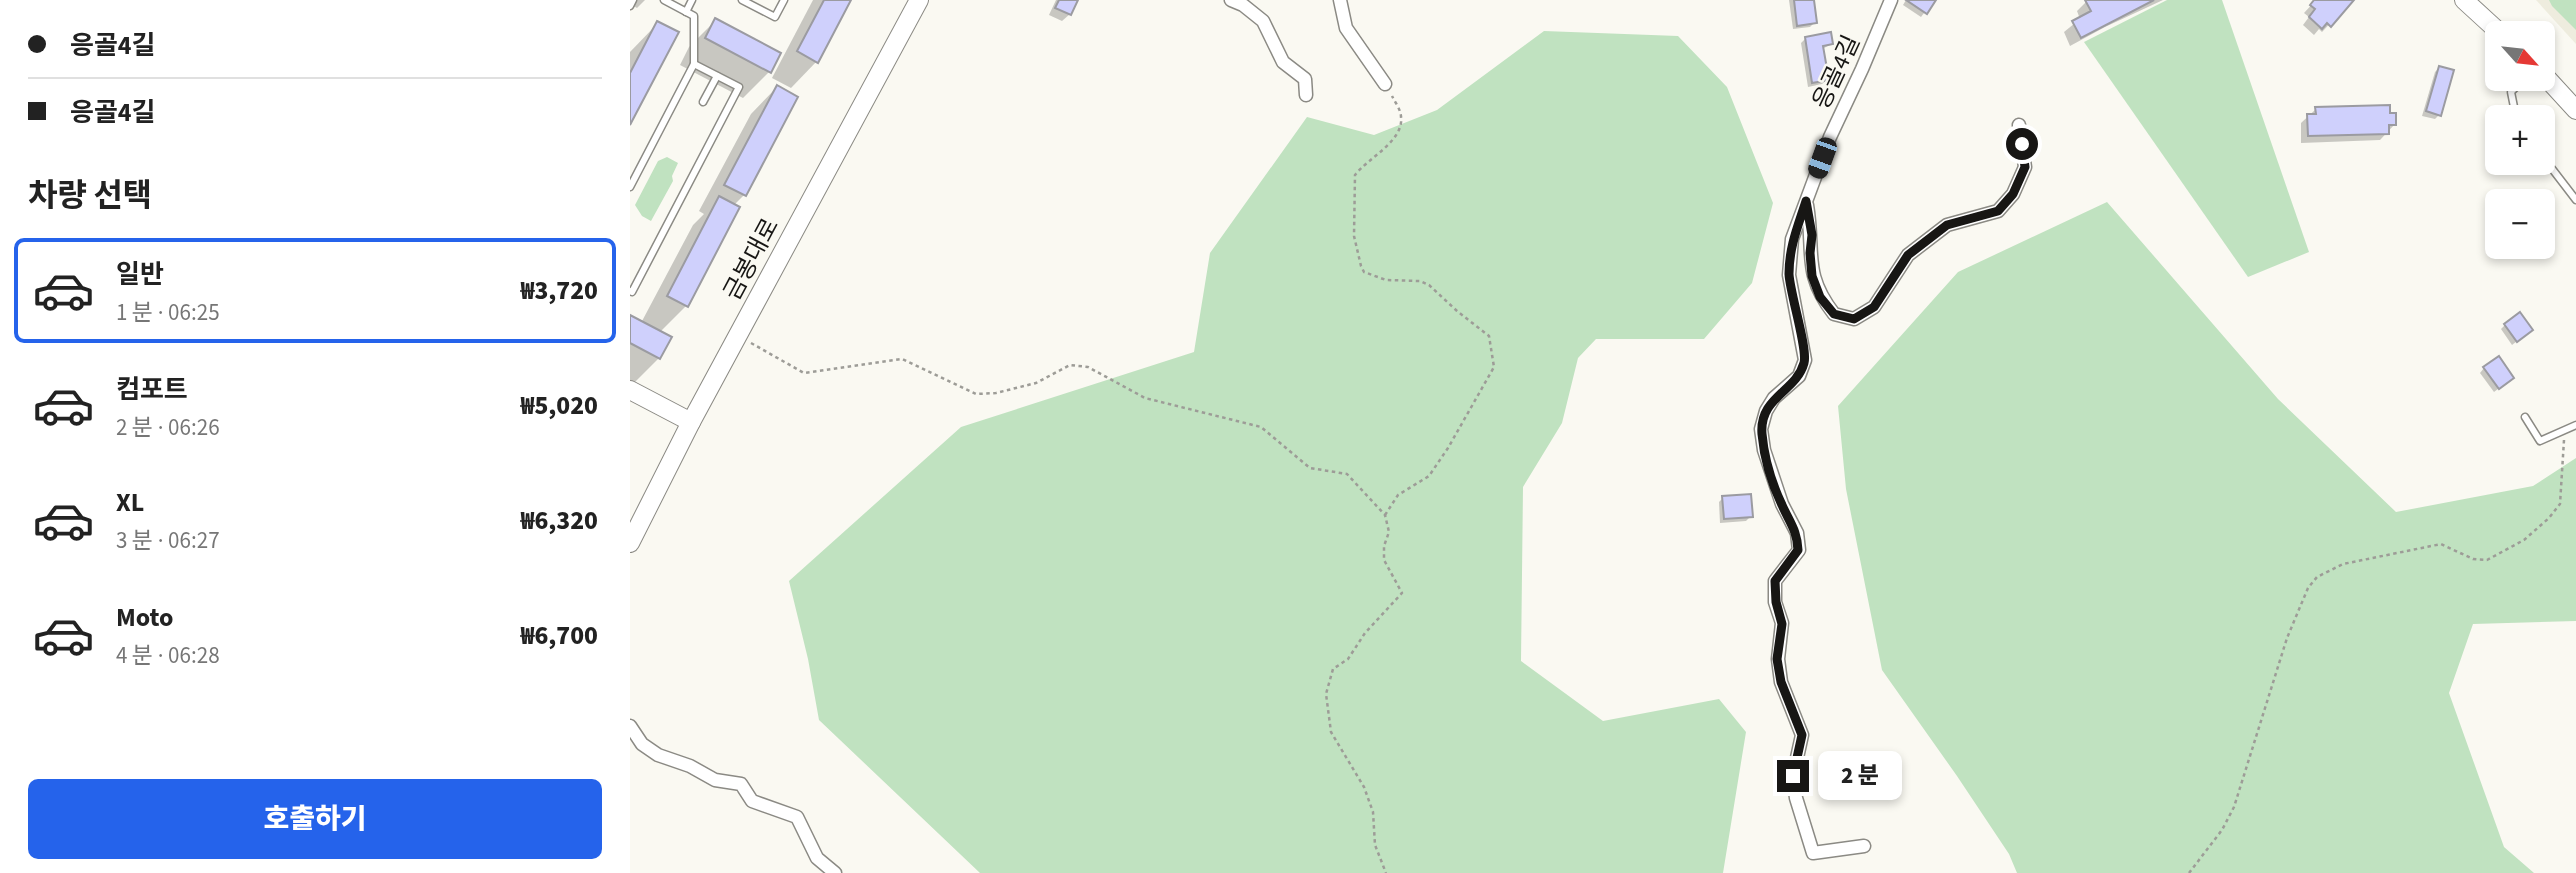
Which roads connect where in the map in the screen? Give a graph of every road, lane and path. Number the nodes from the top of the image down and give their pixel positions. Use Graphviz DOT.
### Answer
graph roads {
  1 [pos="633,0"];
  2 [pos="664,0"];
  3 [pos="692,0"];
  4 [pos="742,0"];
  5 [pos="784,0"];
  6 [pos="919,0"];
  7 [pos="1231,0"];
  8 [pos="1340,0"];
  9 [pos="1891,0"];
  10 [pos="2465,0"];
  11 [pos="630,6"];
  12 [pos="686,12"];
  13 [pos="2487,21"];
  14 [pos="694,64"];
  15 [pos="717,76"];
  16 [pos="1385,84"];
  17 [pos="2555,87"];
  18 [pos="1306,95"];
  19 [pos="703,102"];
  20 [pos="2576,110"];
  21 [pos="2019,125"];
  22 [pos="2555,173"];
  23 [pos="630,187"];
  24 [pos="2576,200"];
  25 [pos="1806,201"];
  26 [pos="630,291"];
  27 [pos="738,335"];
  28 [pos="630,390"];
  29 [pos="2525,417"];
  30 [pos="691,422"];
  31 [pos="2576,425"];
  32 [pos="2565,431"];
  33 [pos="1385,515"];
  34 [pos="630,543"];
  35 [pos="630,726"];
  36 [pos="1864,846"];
  37 [pos="835,873"];
  38 [pos="1386,873"];
  39 [pos="2189,873"];
  1 -- 11 [label="lane"];
  2 -- 12 [label="lane"];
  3 -- 12 [label="lane"];
  4 -- 5 [label="lane"];
  6 -- 27 [label="street, 금봉대로"];
  7 -- 18 [label="street"];
  8 -- 16 [label="street"];
  9 -- 25 [label="street, 응골4길"];
  10 -- 13 [label="street"];
  12 -- 14 [label="lane"];
  14 -- 15 [label="lane"];
  14 -- 23 [label="lane"];
  15 -- 19 [label="lane"];
  15 -- 26 [label="lane"];
  16 -- 33 [label="path"];
  17 -- 20 [label="street"];
  21 -- 25 [label="street, 응골4길"];
  22 -- 24 [label="lane"];
  25 -- 36 [label="street, 응골4길"];
  27 -- 30 [label="street, 금봉대로"];
  27 -- 33 [label="path"];
  28 -- 30 [label="street"];
  29 -- 32 [label="lane"];
  30 -- 34 [label="street, 금봉대로"];
  31 -- 32 [label="lane"];
  32 -- 39 [label="path"];
  33 -- 38 [label="path"];
  35 -- 37 [label="street"];
}
